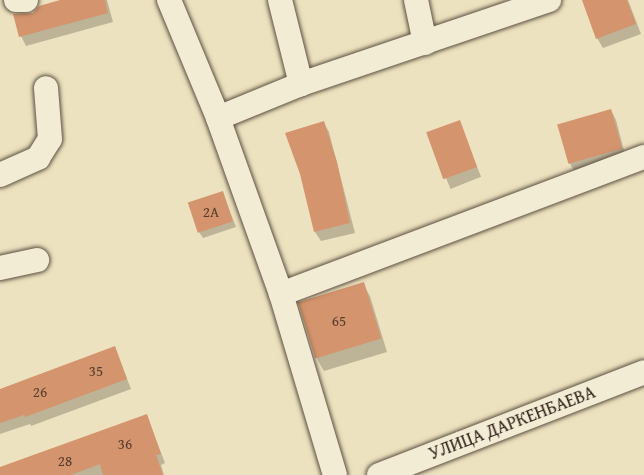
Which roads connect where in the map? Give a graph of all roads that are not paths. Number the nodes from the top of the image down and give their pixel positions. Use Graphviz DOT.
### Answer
graph roads {
  1 [pos="16,0"];
  2 [pos="26,0"];
  3 [pos="169,0"];
  4 [pos="280,0"];
  5 [pos="416,0"];
  6 [pos="549,0"];
  7 [pos="425,43"];
  8 [pos="301,84"];
  9 [pos="46,88"];
  10 [pos="218,118"];
  11 [pos="644,157"];
  12 [pos="0,175"];
  13 [pos="37,260"];
  14 [pos="0,268"];
  15 [pos="281,294"];
  16 [pos="644,372"];
  17 [pos="335,475"];
  18 [pos="379,475"];
  1 -- 2 [label="street"];
  3 -- 10 [label="street"];
  4 -- 8 [label="street"];
  5 -- 7 [label="street"];
  6 -- 7 [label="street"];
  7 -- 8 [label="street"];
  8 -- 10 [label="street"];
  9 -- 12 [label="street"];
  10 -- 15 [label="street"];
  11 -- 15 [label="street"];
  13 -- 14 [label="street"];
  15 -- 17 [label="street"];
  16 -- 18 [label="street, УЛИЦА ДАРКЕНБАЕВА"];
}
